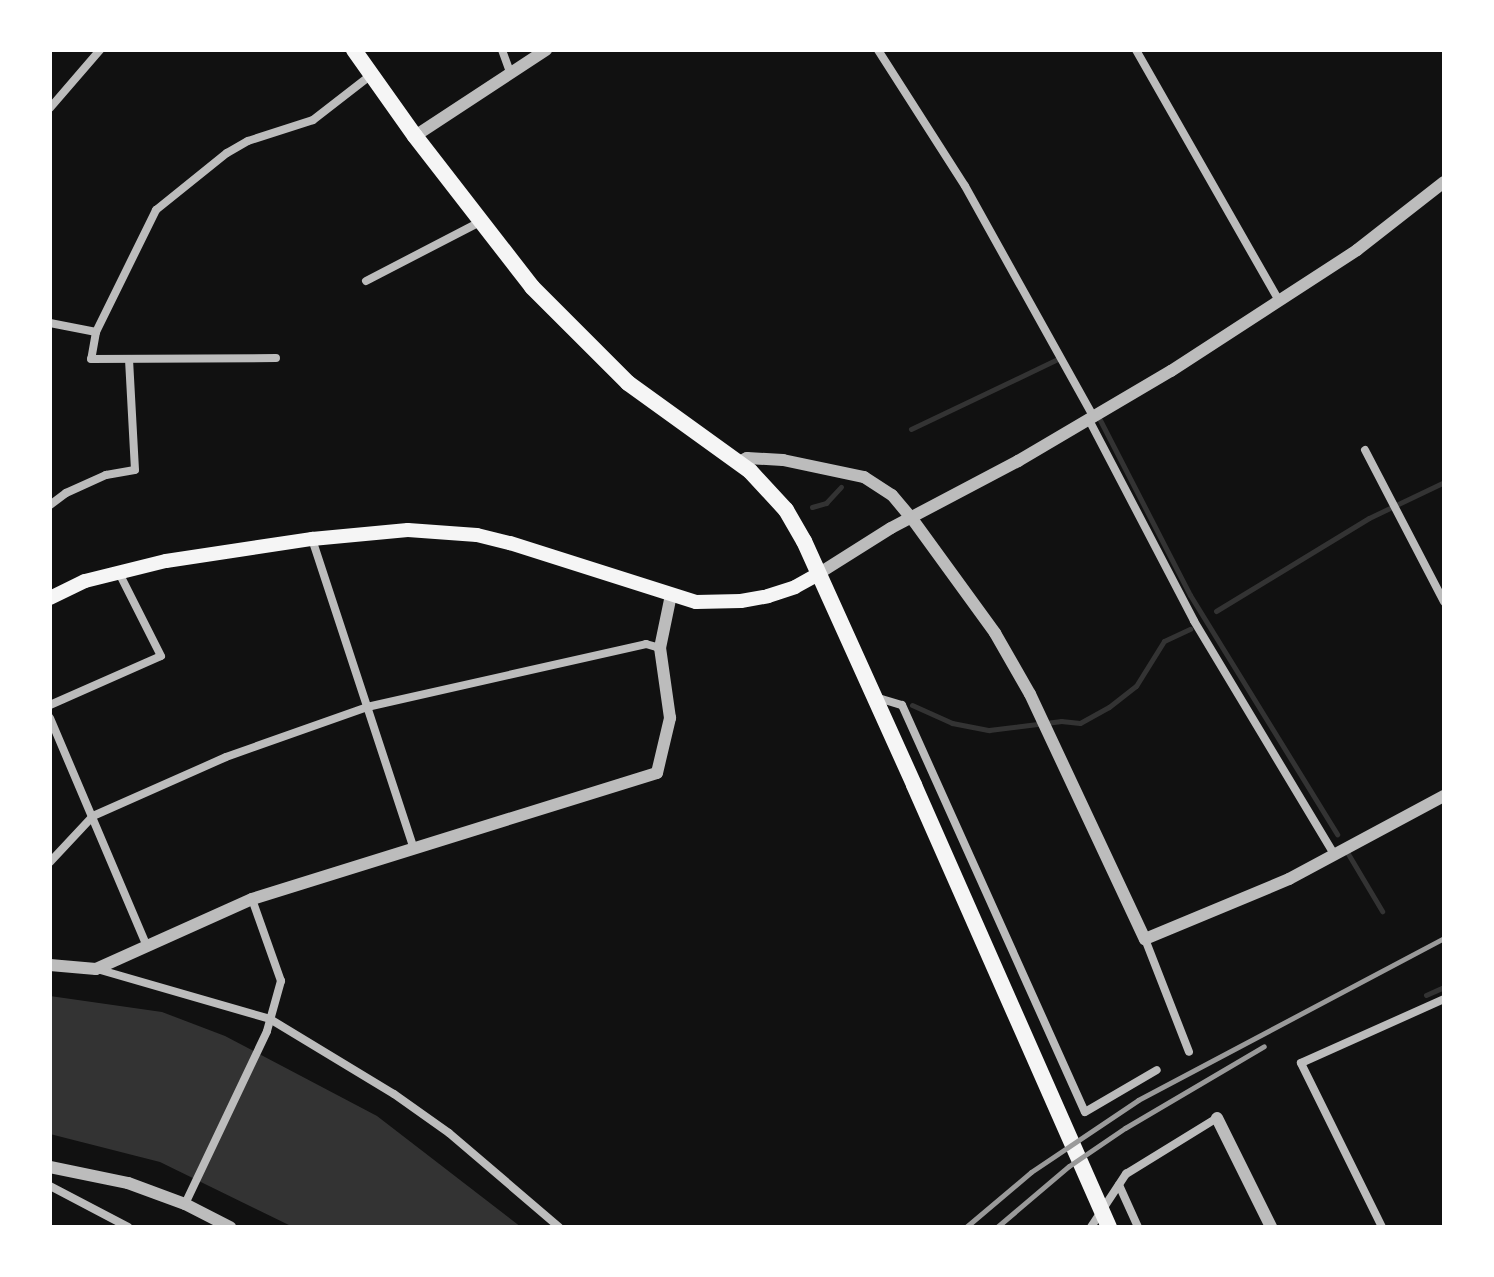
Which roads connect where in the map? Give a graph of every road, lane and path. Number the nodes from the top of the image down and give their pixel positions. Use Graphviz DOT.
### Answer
graph roads {
  1 [pos="100,50"];
  2 [pos="354,50"];
  3 [pos="502,50"];
  4 [pos="546,50"];
  5 [pos="878,50"];
  6 [pos="1136,50"];
  7 [pos="89,54"];
  8 [pos="510,72"];
  9 [pos="371,75"];
  10 [pos="50,108"];
  11 [pos="415,136"];
  12 [pos="1444,182"];
  13 [pos="480,222"];
  14 [pos="366,281"];
  15 [pos="1278,299"];
  16 [pos="50,323"];
  17 [pos="96,332"];
  18 [pos="276,358"];
  19 [pos="129,359"];
  20 [pos="1091,417"];
  21 [pos="1365,450"];
  22 [pos="739,462"];
  23 [pos="50,505"];
  24 [pos="913,520"];
  25 [pos="312,539"];
  26 [pos="118,570"];
  27 [pos="818,574"];
  28 [pos="671,595"];
  29 [pos="50,598"];
  30 [pos="1444,602"];
  31 [pos="660,648"];
  32 [pos="874,697"];
  33 [pos="50,705"];
  34 [pos="367,707"];
  35 [pos="50,718"];
  36 [pos="1444,796"];
  37 [pos="93,816"];
  38 [pos="413,847"];
  39 [pos="1334,854"];
  40 [pos="50,862"];
  41 [pos="252,899"];
  42 [pos="1145,939"];
  43 [pos="147,946"];
  44 [pos="50,965"];
  45 [pos="96,969"];
  46 [pos="1444,999"];
  47 [pos="270,1019"];
  48 [pos="1189,1052"];
  49 [pos="1157,1070"];
  50 [pos="1217,1118"];
  51 [pos="50,1167"];
  52 [pos="1119,1185"];
  53 [pos="50,1186"];
  54 [pos="187,1199"];
  55 [pos="128,1227"];
  56 [pos="230,1227"];
  57 [pos="559,1227"];
  58 [pos="1091,1227"];
  59 [pos="1109,1227"];
  60 [pos="1138,1227"];
  61 [pos="1271,1227"];
  62 [pos="1382,1227"];
  1 -- 7 [label="street"];
  2 -- 9 [label="highway"];
  3 -- 8 [label="street"];
  4 -- 8 [label="street"];
  5 -- 20 [label="street"];
  6 -- 15 [label="street"];
  7 -- 10 [label="street"];
  8 -- 11 [label="street"];
  9 -- 11 [label="highway"];
  9 -- 17 [label="street"];
  11 -- 13 [label="highway"];
  12 -- 15 [label="street"];
  13 -- 14 [label="street"];
  13 -- 22 [label="highway"];
  15 -- 20 [label="street"];
  16 -- 17 [label="street"];
  17 -- 19 [label="street"];
  18 -- 19 [label="street"];
  19 -- 23 [label="street"];
  20 -- 24 [label="street"];
  20 -- 39 [label="street"];
  21 -- 30 [label="street"];
  22 -- 24 [label="street"];
  22 -- 27 [label="highway"];
  24 -- 27 [label="street"];
  24 -- 42 [label="street"];
  25 -- 26 [label="main road"];
  25 -- 28 [label="main road"];
  25 -- 34 [label="street"];
  26 -- 29 [label="main road"];
  26 -- 33 [label="street"];
  27 -- 28 [label="main road"];
  27 -- 32 [label="highway"];
  28 -- 31 [label="street"];
  31 -- 34 [label="street"];
  31 -- 38 [label="street"];
  32 -- 49 [label="street"];
  32 -- 59 [label="highway"];
  34 -- 37 [label="street"];
  34 -- 38 [label="street"];
  35 -- 37 [label="street"];
  36 -- 39 [label="street"];
  37 -- 40 [label="street"];
  37 -- 43 [label="street"];
  38 -- 41 [label="street"];
  39 -- 42 [label="street"];
  41 -- 43 [label="street"];
  41 -- 47 [label="street"];
  42 -- 48 [label="street"];
  43 -- 45 [label="street"];
  44 -- 45 [label="street"];
  45 -- 47 [label="street"];
  46 -- 62 [label="street"];
  47 -- 54 [label="street"];
  47 -- 57 [label="street"];
  50 -- 52 [label="street"];
  50 -- 61 [label="street"];
  51 -- 54 [label="street"];
  52 -- 58 [label="street"];
  52 -- 60 [label="street"];
  53 -- 55 [label="street"];
  54 -- 56 [label="street"];
}
